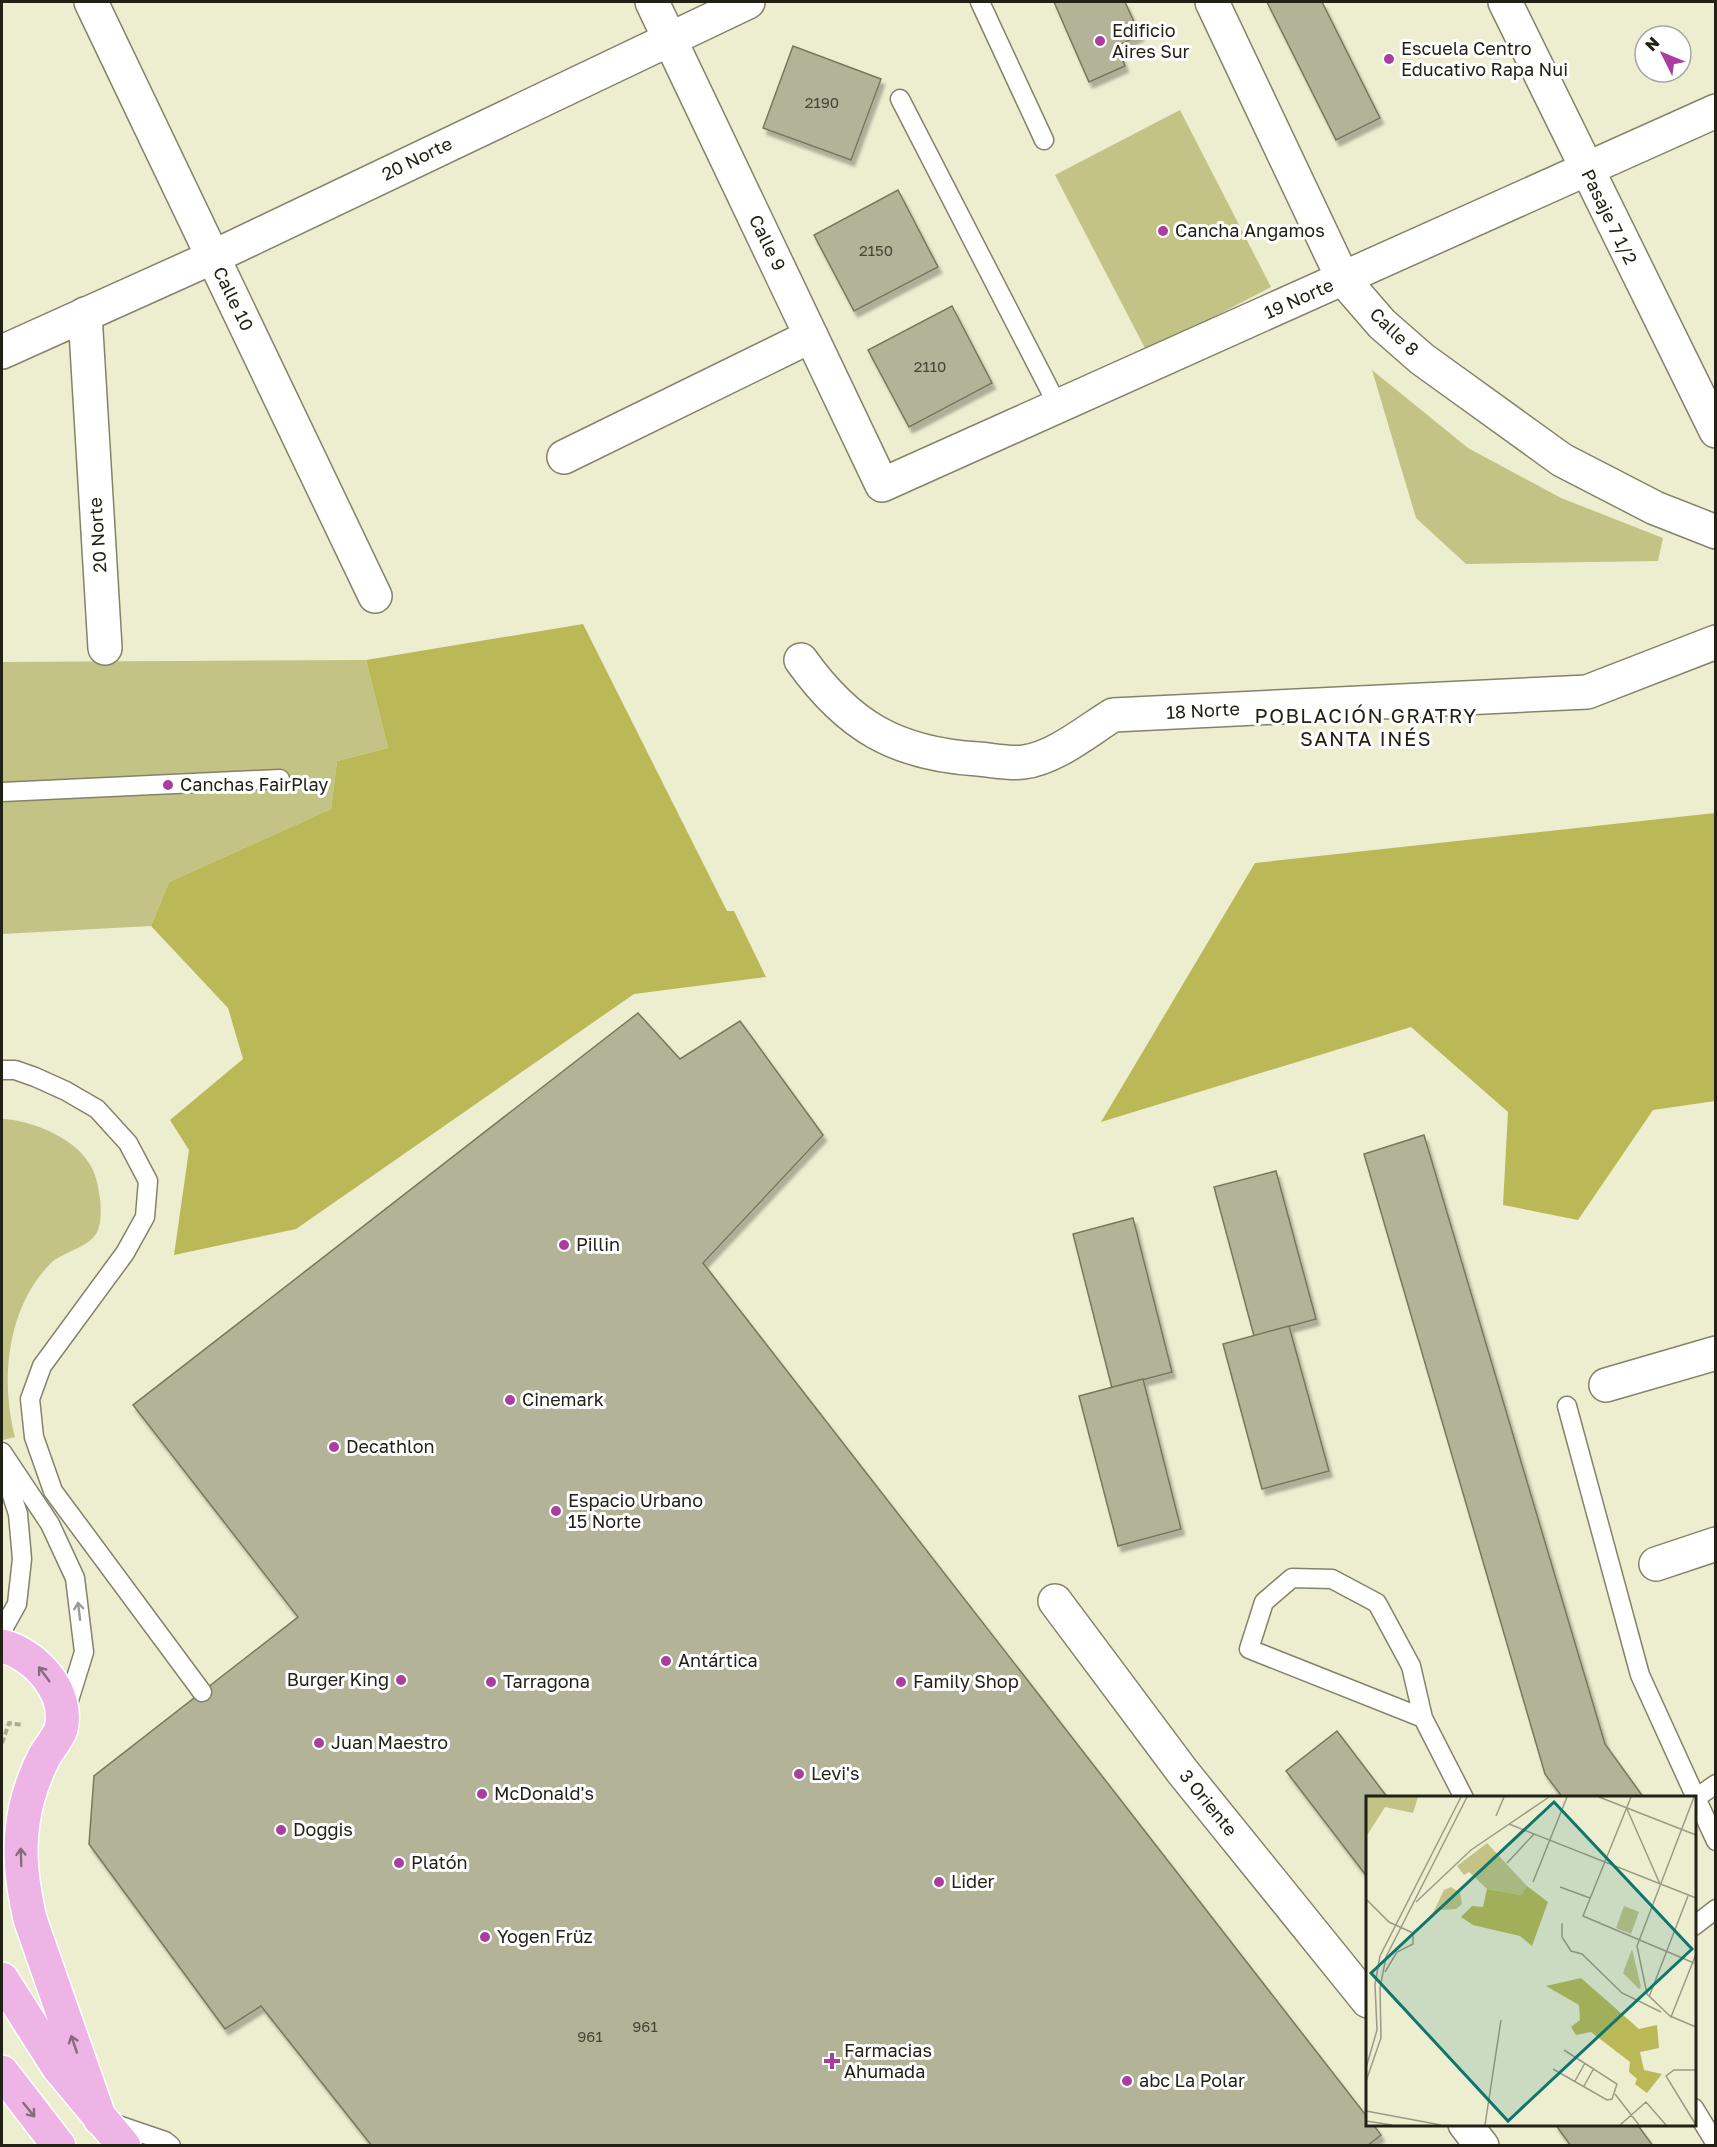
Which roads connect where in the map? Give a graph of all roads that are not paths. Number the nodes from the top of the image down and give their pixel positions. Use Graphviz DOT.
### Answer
graph roads {
  1 [pos="91,2"];
  2 [pos="652,2"];
  3 [pos="748,2"];
  4 [pos="980,2"];
  5 [pos="1212,2"];
  6 [pos="1505,2"];
  7 [pos="670,39"];
  8 [pos="900,99"];
  9 [pos="1716,111"];
  10 [pos="1044,140"];
  11 [pos="1585,168"];
  12 [pos="213,257"];
  13 [pos="1343,279"];
  14 [pos="85,314"];
  15 [pos="811,336"];
  16 [pos="2,352"];
  17 [pos="1058,406"];
  18 [pos="1716,431"];
  19 [pos="564,457"];
  20 [pos="882,486"];
  21 [pos="1716,532"];
  22 [pos="375,596"];
  23 [pos="1716,642"];
  24 [pos="105,648"];
  25 [pos="801,660"];
  26 [pos="280,779"];
  27 [pos="2,792"];
  28 [pos="2,1070"];
  29 [pos="1716,1353"];
  30 [pos="1606,1385"];
  31 [pos="1567,1406"];
  32 [pos="2,1452"];
  33 [pos="2,1464"];
  34 [pos="1716,1544"];
  35 [pos="1656,1564"];
  36 [pos="1054,1602"];
  37 [pos="2,1631"];
  38 [pos="2,1646"];
  39 [pos="202,1692"];
  40 [pos="1423,1718"];
  41 [pos="61,1729"];
  42 [pos="1716,1784"];
  43 [pos="1463,1796"];
  44 [pos="1695,1796"];
  45 [pos="1696,1798"];
  46 [pos="1716,1842"];
  47 [pos="1716,1909"];
  48 [pos="1696,1925"];
  49 [pos="2,1979"];
  50 [pos="1366,1999"];
  51 [pos="2,2072"];
  52 [pos="1696,2109"];
  53 [pos="100,2119"];
  54 [pos="1712,2123"];
  55 [pos="1467,2126"];
  56 [pos="1716,2144"];
  57 [pos="59,2145"];
  58 [pos="124,2145"];
  59 [pos="171,2145"];
  60 [pos="1482,2145"];
  1 -- 12 [label="street, Calle 10"];
  2 -- 7 [label="street, Calle 9"];
  3 -- 7 [label="street, 20 Norte"];
  4 -- 10 [label="lane"];
  5 -- 13 [label="street, Calle 8"];
  6 -- 11 [label="street, Pasaje 7 1/2"];
  7 -- 12 [label="street, 20 Norte"];
  7 -- 15 [label="street, Calle 9"];
  8 -- 17 [label="lane"];
  9 -- 11 [label="street, 19 Norte"];
  11 -- 13 [label="street, 19 Norte"];
  11 -- 18 [label="street, Pasaje 7 1/2"];
  12 -- 14 [label="street, 20 Norte"];
  12 -- 22 [label="street, Calle 10"];
  13 -- 17 [label="street, 19 Norte"];
  13 -- 21 [label="street, Calle 8"];
  14 -- 16 [label="street, 20 Norte"];
  14 -- 24 [label="street, 20 Norte"];
  15 -- 19 [label="street"];
  15 -- 20 [label="street, Calle 9"];
  17 -- 20 [label="street, 19 Norte"];
  23 -- 25 [label="street, 18 Norte"];
  26 -- 27 [label="lane"];
  28 -- 39 [label="lane"];
  29 -- 30 [label="street"];
  31 -- 44 [label="lane"];
  41 -- 32 [label="lane, one-way"];
  33 -- 37 [label="lane"];
  34 -- 35 [label="street"];
  36 -- 50 [label="street, 3 Oriente"];
  41 -- 38 [label="main road, one-way"];
  40 -- 40 [label="lane"];
  40 -- 43 [label="lane"];
  53 -- 41 [label="main road, one-way"];
  42 -- 45 [label="lane"];
  45 -- 46 [label="lane"];
  47 -- 48 [label="lane"];
  49 -- 53 [label="main road"];
  51 -- 57 [label="main road, one-way"];
  52 -- 54 [label="lane"];
  53 -- 58 [label="main road"];
  53 -- 59 [label="lane"];
  54 -- 56 [label="lane"];
  55 -- 60 [label="street"];
}
